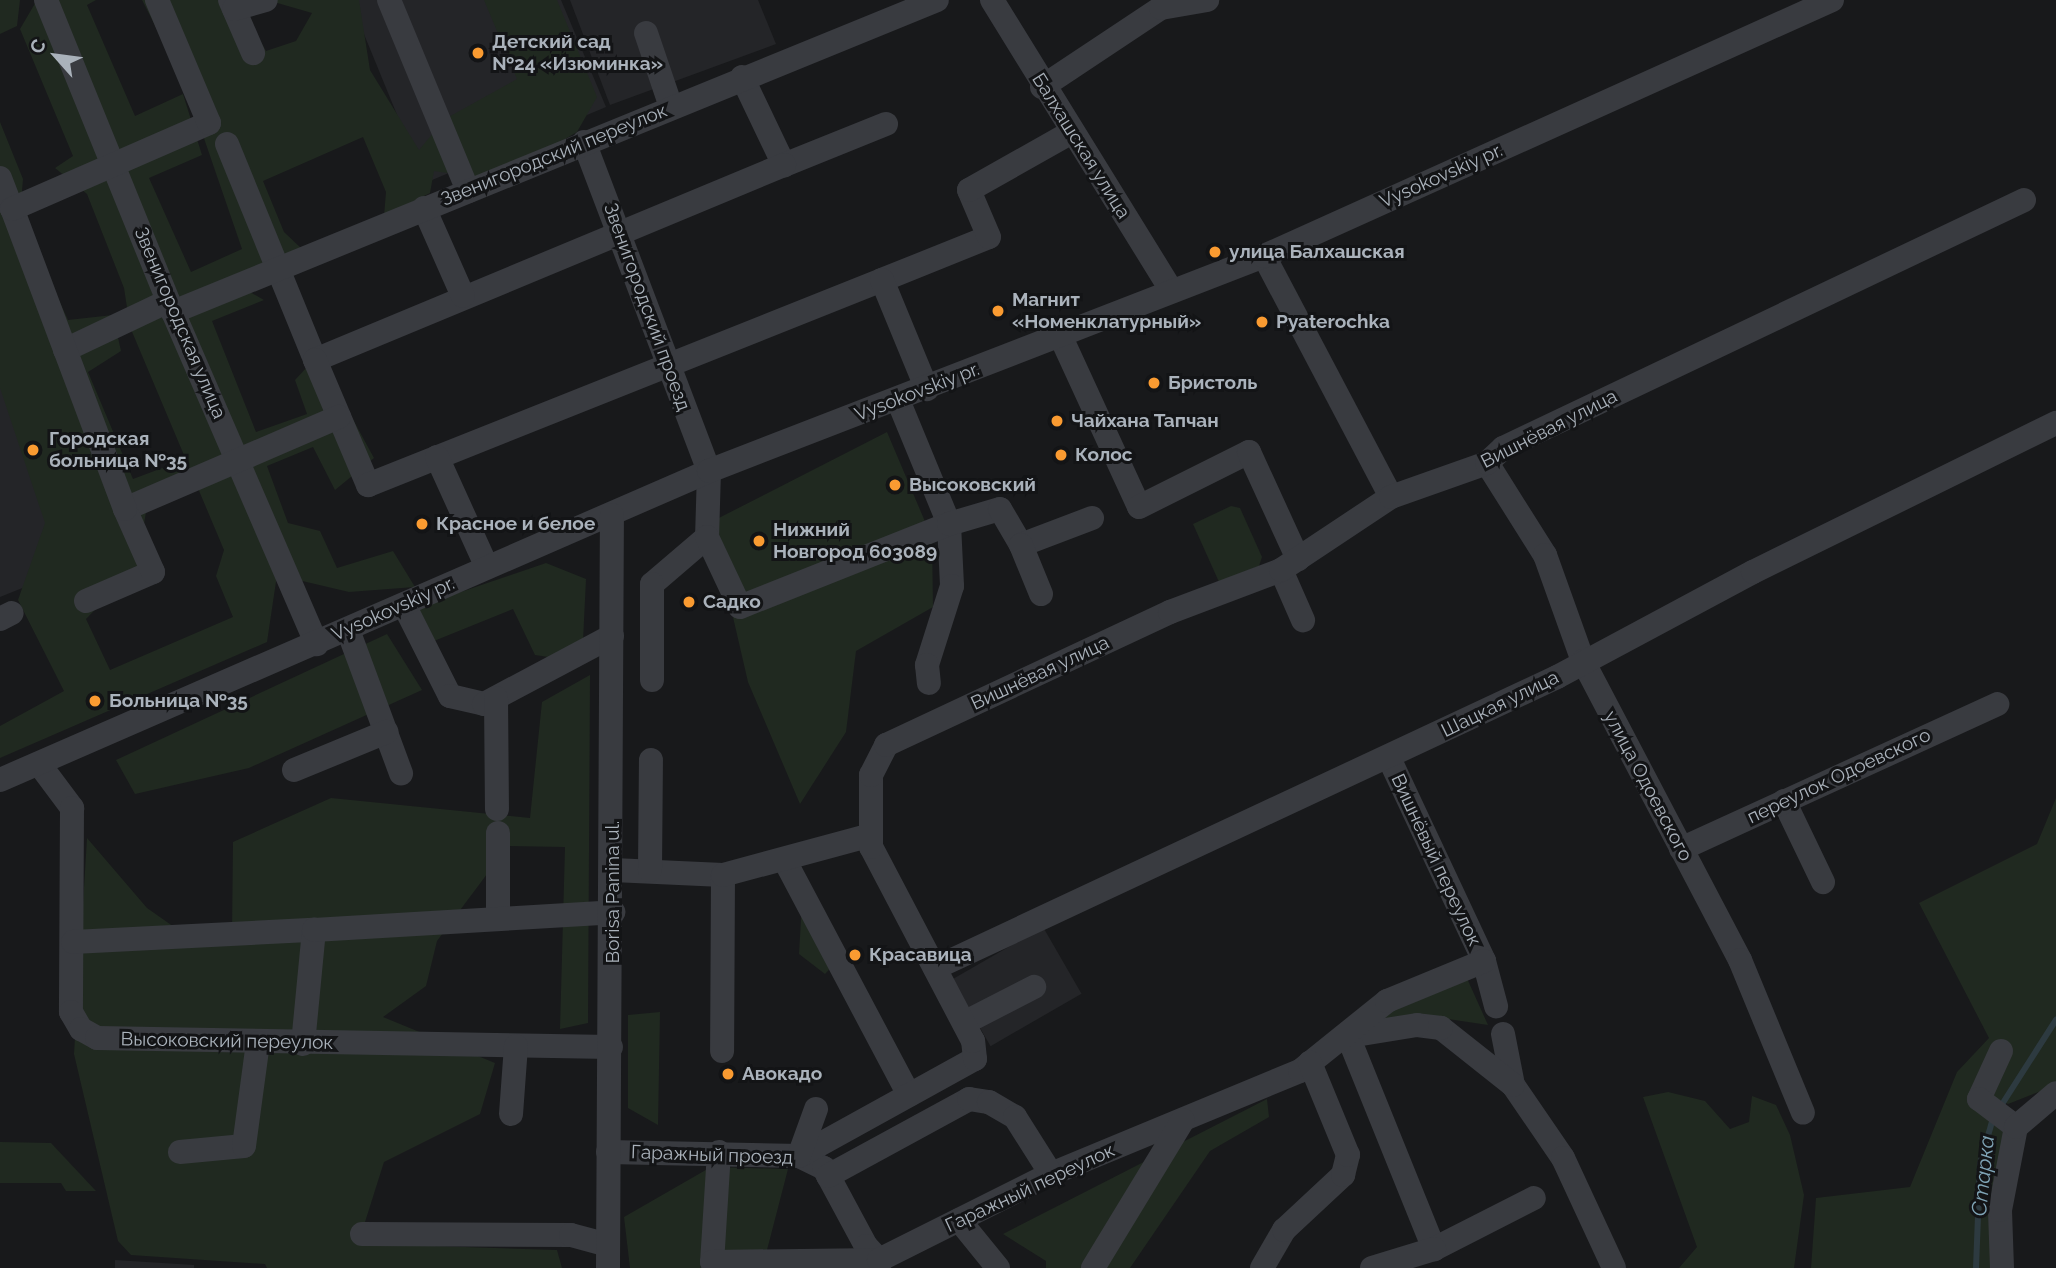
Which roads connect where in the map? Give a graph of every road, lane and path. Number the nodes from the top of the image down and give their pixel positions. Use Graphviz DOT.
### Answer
graph roads {
  1 [pos="46,0"];
  2 [pos="157,0"];
  3 [pos="266,0"];
  4 [pos="389,0"];
  5 [pos="937,0"];
  6 [pos="992,0"];
  7 [pos="1207,0"];
  8 [pos="1826,1"];
  9 [pos="232,4"];
  10 [pos="646,33"];
  11 [pos="253,53"];
  12 [pos="742,78"];
  13 [pos="1042,86"];
  14 [pos="671,107"];
  15 [pos="886,124"];
  16 [pos="1072,132"];
  17 [pos="584,142"];
  18 [pos="227,144"];
  19 [pos="784,165"];
  20 [pos="114,166"];
  21 [pos="0,178"];
  22 [pos="468,191"];
  23 [pos="2024,200"];
  24 [pos="424,208"];
  25 [pos="12,209"];
  26 [pos="620,232"];
  27 [pos="1264,256"];
  28 [pos="278,268"];
  29 [pos="881,280"];
  30 [pos="1172,291"];
  31 [pos="463,296"];
  32 [pos="170,307"];
  33 [pos="1060,335"];
  34 [pos="65,350"];
  35 [pos="315,360"];
  36 [pos="667,365"];
  37 [pos="927,388"];
  38 [pos="898,400"];
  39 [pos="339,417"];
  40 [pos="2056,423"];
  41 [pos="438,457"];
  42 [pos="239,458"];
  43 [pos="1487,463"];
  44 [pos="709,471"];
  45 [pos="1391,497"];
  46 [pos="125,509"];
  47 [pos="612,515"];
  48 [pos="1092,518"];
  49 [pos="949,524"];
  50 [pos="707,537"];
  51 [pos="1021,545"];
  52 [pos="1289,564"];
  53 [pos="487,567"];
  54 [pos="1041,594"];
  55 [pos="86,601"];
  56 [pos="404,606"];
  57 [pos="1303,621"];
  58 [pos="348,630"];
  59 [pos="612,636"];
  60 [pos="317,644"];
  61 [pos="1583,661"];
  62 [pos="652,680"];
  63 [pos="929,683"];
  64 [pos="496,698"];
  65 [pos="1997,704"];
  66 [pos="386,732"];
  67 [pos="1389,758"];
  68 [pos="651,760"];
  69 [pos="40,765"];
  70 [pos="294,770"];
  71 [pos="401,773"];
  72 [pos="0,780"];
  73 [pos="1784,801"];
  74 [pos="497,809"];
  75 [pos="498,834"];
  76 [pos="871,835"];
  77 [pos="1681,849"];
  78 [pos="784,859"];
  79 [pos="613,870"];
  80 [pos="650,870"];
  81 [pos="723,875"];
  82 [pos="1823,882"];
  83 [pos="613,912"];
  84 [pos="498,919"];
  85 [pos="314,930"];
  86 [pos="73,942"];
  87 [pos="1484,961"];
  88 [pos="935,968"];
  89 [pos="1034,987"];
  90 [pos="1496,1006"];
  91 [pos="964,1023"];
  92 [pos="1503,1034"];
  93 [pos="1348,1036"];
  94 [pos="258,1043"];
  95 [pos="303,1044"];
  96 [pos="516,1046"];
  97 [pos="611,1047"];
  98 [pos="722,1051"];
  99 [pos="2001,1051"];
  100 [pos="1310,1063"];
  101 [pos="944,1076"];
  102 [pos="1513,1085"];
  103 [pos="2056,1093"];
  104 [pos="909,1095"];
  105 [pos="969,1099"];
  106 [pos="816,1109"];
  107 [pos="1802,1113"];
  108 [pos="510,1114"];
  109 [pos="2002,1117"];
  110 [pos="1183,1120"];
  111 [pos="180,1152"];
  112 [pos="608,1152"];
  113 [pos="719,1152"];
  114 [pos="799,1156"];
  115 [pos="1051,1174"];
  116 [pos="828,1176"];
  117 [pos="1534,1198"];
  118 [pos="959,1220"];
  119 [pos="362,1234"];
  120 [pos="1434,1249"];
  121 [pos="608,1256"];
  122 [pos="879,1264"];
  123 [pos="998,1268"];
  124 [pos="1093,1268"];
  125 [pos="1262,1268"];
  126 [pos="1372,1268"];
  127 [pos="1614,1268"];
  128 [pos="2002,1268"];
  1 -- 20 [label="street, Звенигородская улица"];
  2 -- 20 [label="street"];
  3 -- 9 [label="street"];
  4 -- 22 [label="street"];
  5 -- 12 [label="street, Звенигородский переулок"];
  6 -- 13 [label="street, Балхашская улица"];
  7 -- 13 [label="street"];
  8 -- 27 [label="street, Vysokovskiy pr."];
  9 -- 11 [label="street"];
  10 -- 14 [label="street"];
  12 -- 14 [label="street, Звенигородский переулок"];
  12 -- 19 [label="street"];
  13 -- 16 [label="street, Балхашская улица"];
  14 -- 17 [label="street, Звенигородский переулок"];
  15 -- 19 [label="street"];
  16 -- 29 [label="street"];
  16 -- 30 [label="street, Балхашская улица"];
  17 -- 22 [label="street, Звенигородский переулок"];
  17 -- 26 [label="street, Звенигородский проезд"];
  18 -- 28 [label="street"];
  19 -- 26 [label="street"];
  20 -- 25 [label="street"];
  20 -- 32 [label="street, Звенигородская улица"];
  21 -- 25 [label="street"];
  22 -- 24 [label="street, Звенигородский переулок"];
  23 -- 43 [label="street, Вишнёвая улица"];
  24 -- 28 [label="street, Звенигородский переулок"];
  24 -- 31 [label="street"];
  25 -- 34 [label="street"];
  26 -- 31 [label="street"];
  26 -- 36 [label="street, Звенигородский проезд"];
  27 -- 30 [label="street, Vysokovskiy pr."];
  27 -- 45 [label="street"];
  28 -- 32 [label="street, Звенигородский переулок"];
  28 -- 35 [label="street"];
  29 -- 36 [label="street"];
  29 -- 37 [label="street"];
  30 -- 33 [label="street, Vysokovskiy pr."];
  31 -- 35 [label="street"];
  32 -- 34 [label="street, Звенигородский переулок"];
  32 -- 42 [label="street, Звенигородская улица"];
  33 -- 37 [label="street, Vysokovskiy pr."];
  33 -- 52 [label="street"];
  34 -- 46 [label="street"];
  35 -- 39 [label="street"];
  36 -- 41 [label="street"];
  36 -- 44 [label="street, Звенигородский проезд"];
  37 -- 38 [label="street, Vysokovskiy pr."];
  38 -- 44 [label="street, Vysokovskiy pr."];
  38 -- 49 [label="street"];
  39 -- 41 [label="street"];
  39 -- 42 [label="street"];
  40 -- 61 [label="street, Шацкая улица"];
  41 -- 53 [label="street"];
  42 -- 46 [label="street"];
  42 -- 60 [label="street, Звенигородская улица"];
  43 -- 45 [label="street, Вишнёвая улица"];
  43 -- 61 [label="street, улица Одоевского"];
  44 -- 47 [label="street, Vysokovskiy pr."];
  44 -- 50 [label="street"];
  45 -- 52 [label="street, Вишнёвая улица"];
  46 -- 55 [label="street"];
  47 -- 53 [label="street, Vysokovskiy pr."];
  47 -- 59 [label="street, Borisa Panina ul."];
  48 -- 51 [label="street"];
  49 -- 50 [label="street"];
  49 -- 51 [label="street"];
  49 -- 63 [label="street"];
  50 -- 62 [label="street"];
  51 -- 54 [label="street"];
  52 -- 57 [label="street"];
  52 -- 76 [label="street, Вишнёвая улица"];
  53 -- 56 [label="street, Vysokovskiy pr."];
  56 -- 58 [label="street, Vysokovskiy pr."];
  56 -- 64 [label="street"];
  58 -- 60 [label="street, Vysokovskiy pr."];
  58 -- 66 [label="street"];
  59 -- 64 [label="street"];
  59 -- 79 [label="street, Borisa Panina ul."];
  60 -- 69 [label="street, Vysokovskiy pr."];
  61 -- 67 [label="street, Шацкая улица"];
  61 -- 77 [label="street, улица Одоевского"];
  64 -- 74 [label="street"];
  65 -- 73 [label="street, переулок Одоевского"];
  66 -- 70 [label="street"];
  66 -- 71 [label="street"];
  67 -- 87 [label="street, Вишнёвый переулок"];
  67 -- 88 [label="street, Шацкая улица"];
  68 -- 80 [label="street"];
  69 -- 72 [label="street, Vysokovskiy pr."];
  69 -- 86 [label="street, Высоковский переулок"];
  73 -- 77 [label="street, переулок Одоевского"];
  73 -- 82 [label="street"];
  75 -- 84 [label="street"];
  76 -- 78 [label="street"];
  76 -- 88 [label="street"];
  77 -- 107 [label="street, улица Одоевского"];
  78 -- 81 [label="street"];
  78 -- 104 [label="street"];
  79 -- 80 [label="street"];
  79 -- 83 [label="street, Borisa Panina ul."];
  80 -- 81 [label="street"];
  81 -- 98 [label="street"];
  83 -- 84 [label="street"];
  83 -- 97 [label="street, Borisa Panina ul."];
  84 -- 85 [label="street"];
  85 -- 86 [label="street"];
  85 -- 95 [label="street"];
  86 -- 94 [label="street, Высоковский переулок"];
  87 -- 90 [label="street, Вишнёвый переулок"];
  87 -- 93 [label="street, Вишнёвый переулок"];
  88 -- 91 [label="street"];
  89 -- 91 [label="street"];
  91 -- 101 [label="street"];
  92 -- 102 [label="street"];
  93 -- 100 [label="street, Вишнёвый переулок"];
  93 -- 102 [label="street"];
  93 -- 120 [label="street"];
  94 -- 95 [label="street, Высоковский переулок"];
  94 -- 111 [label="street"];
  95 -- 96 [label="street, Высоковский переулок"];
  96 -- 97 [label="street, Высоковский переулок"];
  96 -- 108 [label="street"];
  97 -- 112 [label="street, Borisa Panina ul."];
  99 -- 109 [label="street"];
  100 -- 110 [label="street, Вишнёвый переулок"];
  100 -- 125 [label="street"];
  101 -- 104 [label="street"];
  101 -- 105 [label="street"];
  102 -- 127 [label="street"];
  103 -- 109 [label="street"];
  104 -- 114 [label="street"];
  105 -- 115 [label="street"];
  105 -- 116 [label="street"];
  106 -- 114 [label="street"];
  109 -- 128 [label="street"];
  110 -- 115 [label="street, Гаражный переулок"];
  110 -- 124 [label="street"];
  112 -- 113 [label="street, Гаражный проезд"];
  112 -- 121 [label="street, Borisa Panina ul."];
  113 -- 114 [label="street, Гаражный проезд"];
  113 -- 122 [label="street"];
  114 -- 116 [label="street, Гаражный проезд"];
  115 -- 118 [label="street, Гаражный переулок"];
  116 -- 122 [label="street, Гаражный проезд"];
  117 -- 120 [label="street"];
  118 -- 122 [label="street, Гаражный переулок"];
  118 -- 123 [label="street"];
  119 -- 121 [label="street"];
  120 -- 126 [label="street"];
}
